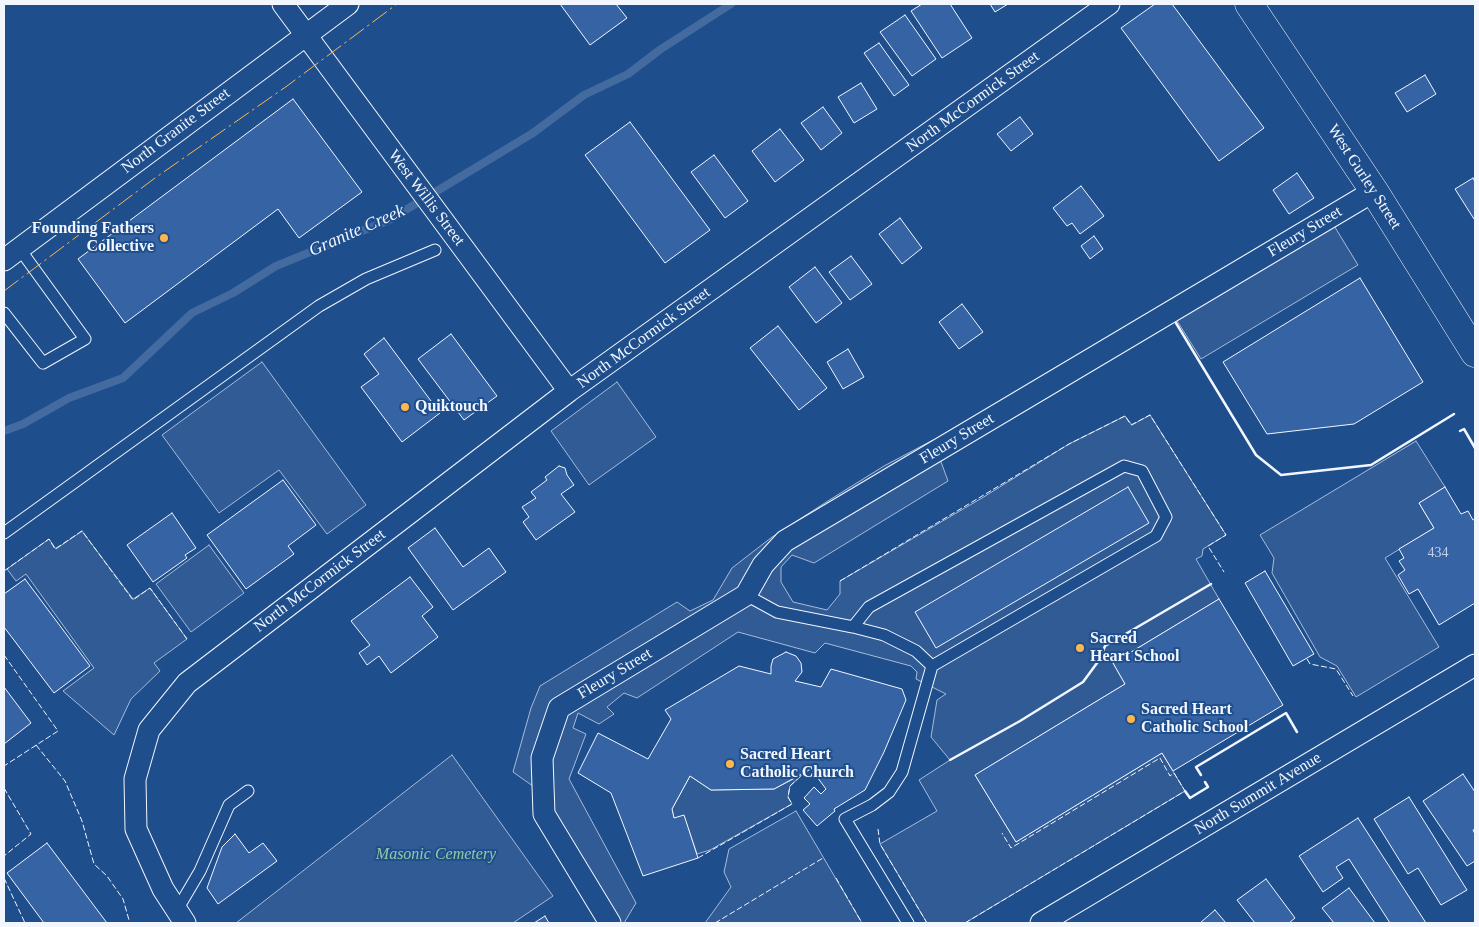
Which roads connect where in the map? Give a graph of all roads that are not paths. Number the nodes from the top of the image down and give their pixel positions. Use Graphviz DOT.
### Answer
graph roads {
  1 [pos="283,4"];
  2 [pos="348,4"];
  3 [pos="1109,4"];
  4 [pos="1249,4"];
  5 [pos="306,35"];
  6 [pos="1374,191"];
  7 [pos="434,250"];
  8 [pos="12,254"];
  9 [pos="4,313"];
  10 [pos="1475,353"];
  11 [pos="569,391"];
  12 [pos="4,533"];
  13 [pos="746,595"];
  14 [pos="853,627"];
  15 [pos="1475,665"];
  16 [pos="932,666"];
  17 [pos="248,791"];
  18 [pos="181,917"];
  19 [pos="610,923"];
  20 [pos="908,923"];
  21 [pos="1041,923"];
  1 -- 5 [label="street, West Willis Street"];
  2 -- 5 [label="street, North Granite Street"];
  3 -- 11 [label="street, North McCormick Street"];
  4 -- 6 [label="main road, West Gurley Street"];
  5 -- 8 [label="street, North Granite Street"];
  5 -- 11 [label="street, West Willis Street"];
  6 -- 10 [label="main road, West Gurley Street"];
  6 -- 13 [label="street, Fleury Street"];
  7 -- 12 [label="lane"];
  8 -- 9 [label="lane"];
  11 -- 18 [label="street, North McCormick Street"];
  13 -- 14 [label="lane"];
  13 -- 19 [label="street, Fleury Street"];
  14 -- 16 [label="lane"];
  14 -- 16 [label="lane"];
  15 -- 21 [label="street, North Summit Avenue"];
  16 -- 20 [label="lane"];
  17 -- 18 [label="lane"];
}
